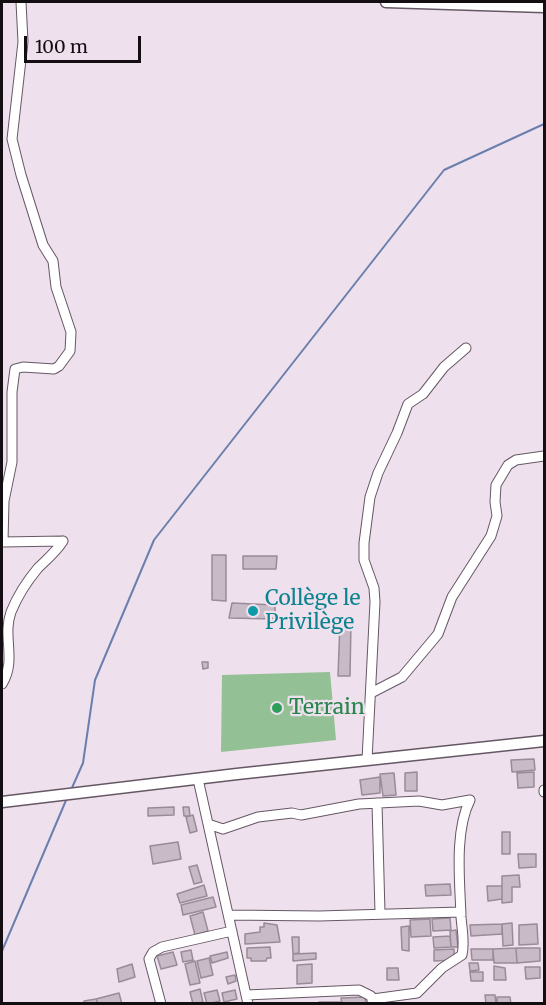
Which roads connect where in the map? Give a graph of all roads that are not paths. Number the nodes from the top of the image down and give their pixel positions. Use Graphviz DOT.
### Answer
graph roads {
  1 [pos="21,2"];
  2 [pos="386,2"];
  3 [pos="544,7"];
  4 [pos="466,348"];
  5 [pos="544,456"];
  6 [pos="5,482"];
  7 [pos="2,542"];
  8 [pos="2,684"];
  9 [pos="370,693"];
  10 [pos="544,741"];
  11 [pos="367,760"];
  12 [pos="198,778"];
  13 [pos="2,802"];
  14 [pos="378,803"];
  15 [pos="208,824"];
  16 [pos="461,912"];
  17 [pos="380,913"];
  18 [pos="230,915"];
  19 [pos="232,931"];
  20 [pos="247,999"];
  21 [pos="373,1001"];
  22 [pos="161,1004"];
  1 -- 6 [label="street"];
  2 -- 3 [label="street"];
  4 -- 9 [label="street"];
  5 -- 9 [label="street"];
  6 -- 7 [label="street"];
  7 -- 8 [label="street"];
  9 -- 11 [label="street"];
  10 -- 11 [label="street"];
  11 -- 12 [label="street"];
  12 -- 13 [label="street"];
  12 -- 15 [label="street"];
  14 -- 15 [label="street"];
  14 -- 16 [label="street"];
  14 -- 17 [label="street"];
  15 -- 18 [label="street"];
  16 -- 17 [label="street"];
  16 -- 21 [label="street"];
  17 -- 18 [label="street"];
  18 -- 19 [label="street"];
  19 -- 20 [label="street"];
  19 -- 22 [label="street"];
  20 -- 21 [label="street"];
}
